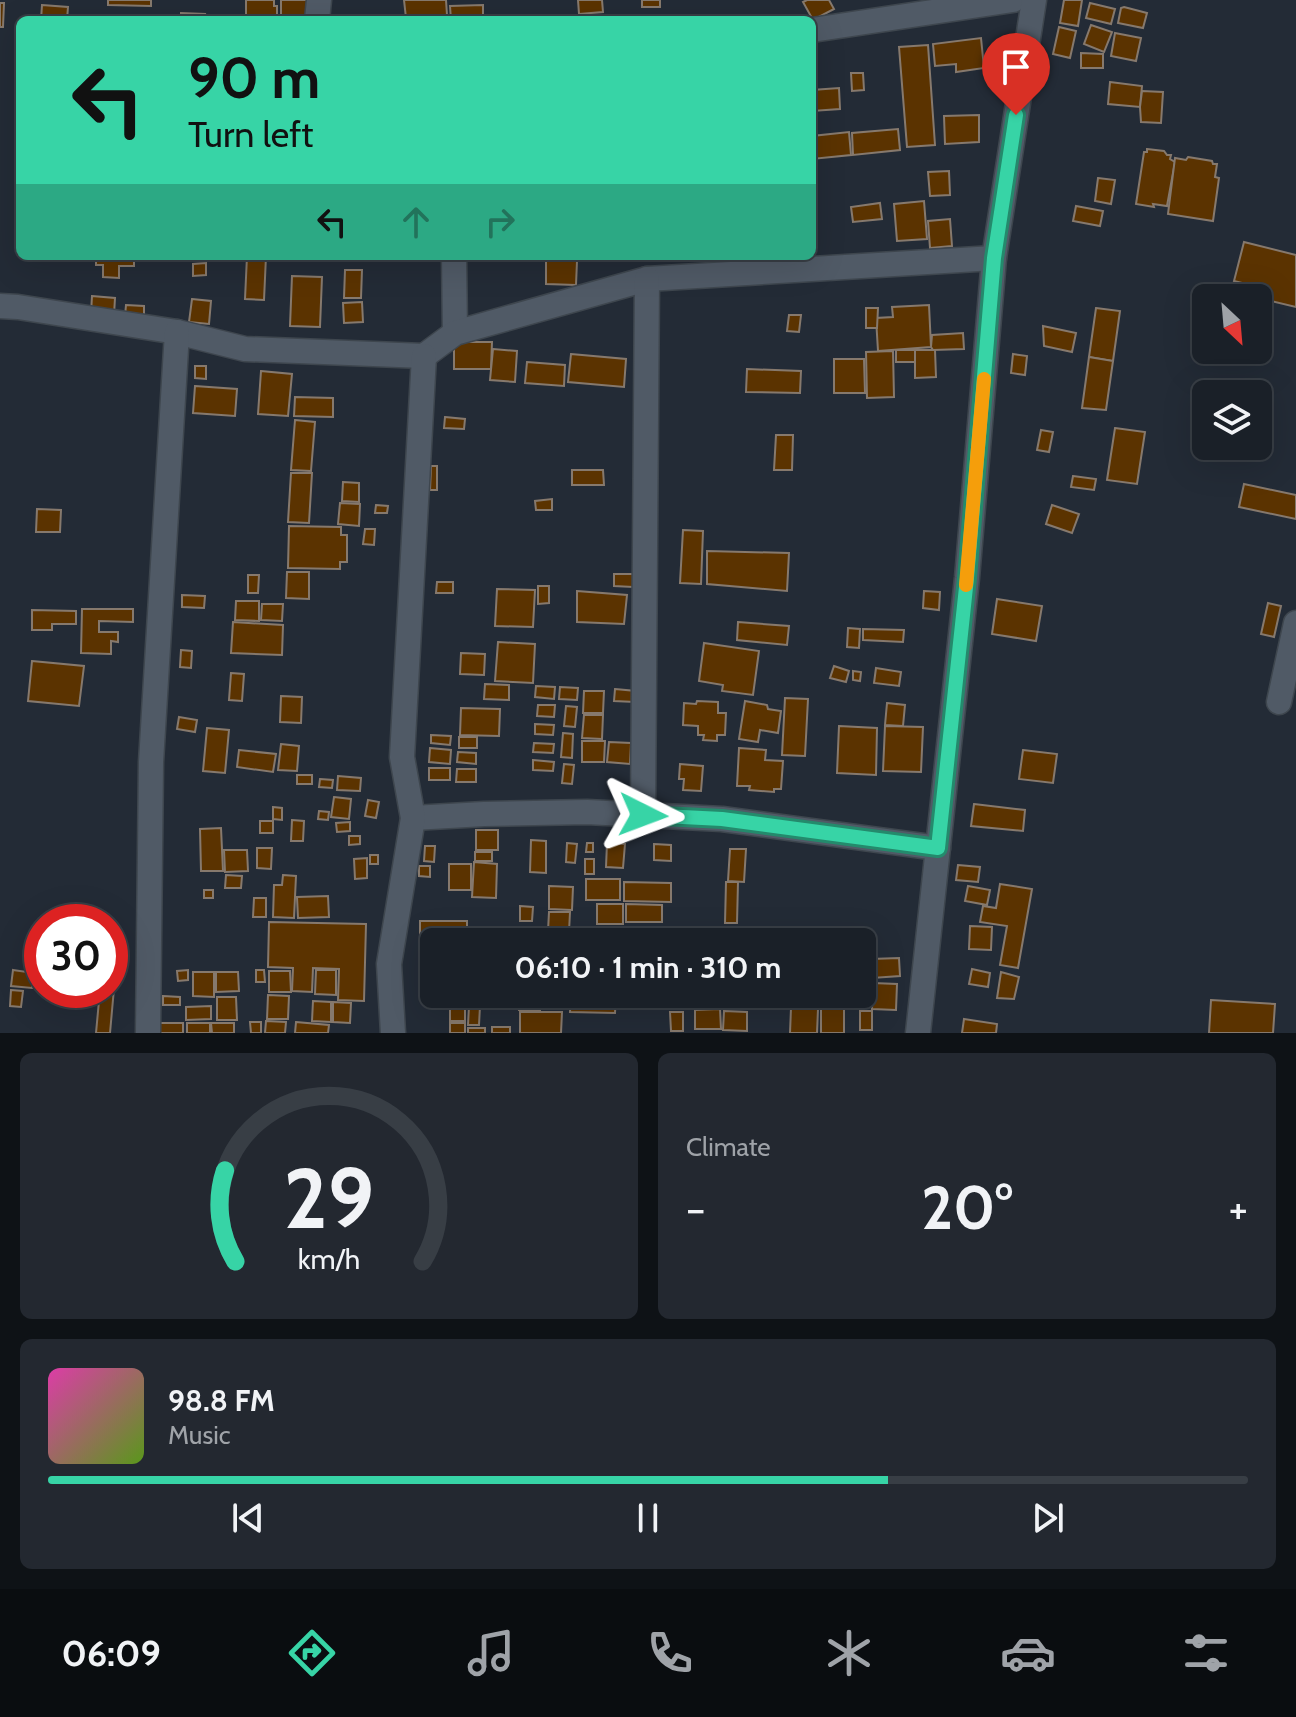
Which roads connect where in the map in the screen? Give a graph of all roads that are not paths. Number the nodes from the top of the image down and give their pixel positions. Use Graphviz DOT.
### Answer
graph roads {
  1 [pos="1013,0"];
  2 [pos="1034,0"];
  3 [pos="816,29"];
  4 [pos="994,258"];
  5 [pos="454,260"];
  6 [pos="647,279"];
  7 [pos="0,306"];
  8 [pos="177,332"];
  9 [pos="455,333"];
  10 [pos="424,356"];
  11 [pos="1296,623"];
  12 [pos="1279,702"];
  13 [pos="643,815"];
  14 [pos="413,818"];
  15 [pos="938,848"];
  16 [pos="148,1033"];
  17 [pos="393,1033"];
  18 [pos="918,1033"];
  1 -- 3 [label="street"];
  2 -- 4 [label="street"];
  4 -- 6 [label="street"];
  4 -- 15 [label="street"];
  5 -- 9 [label="street"];
  6 -- 9 [label="street"];
  6 -- 13 [label="street"];
  7 -- 8 [label="street"];
  8 -- 10 [label="street"];
  8 -- 16 [label="street"];
  9 -- 10 [label="street"];
  10 -- 14 [label="street"];
  11 -- 12 [label="street"];
  13 -- 14 [label="street"];
  13 -- 15 [label="street"];
  14 -- 17 [label="street"];
  15 -- 18 [label="street"];
}
